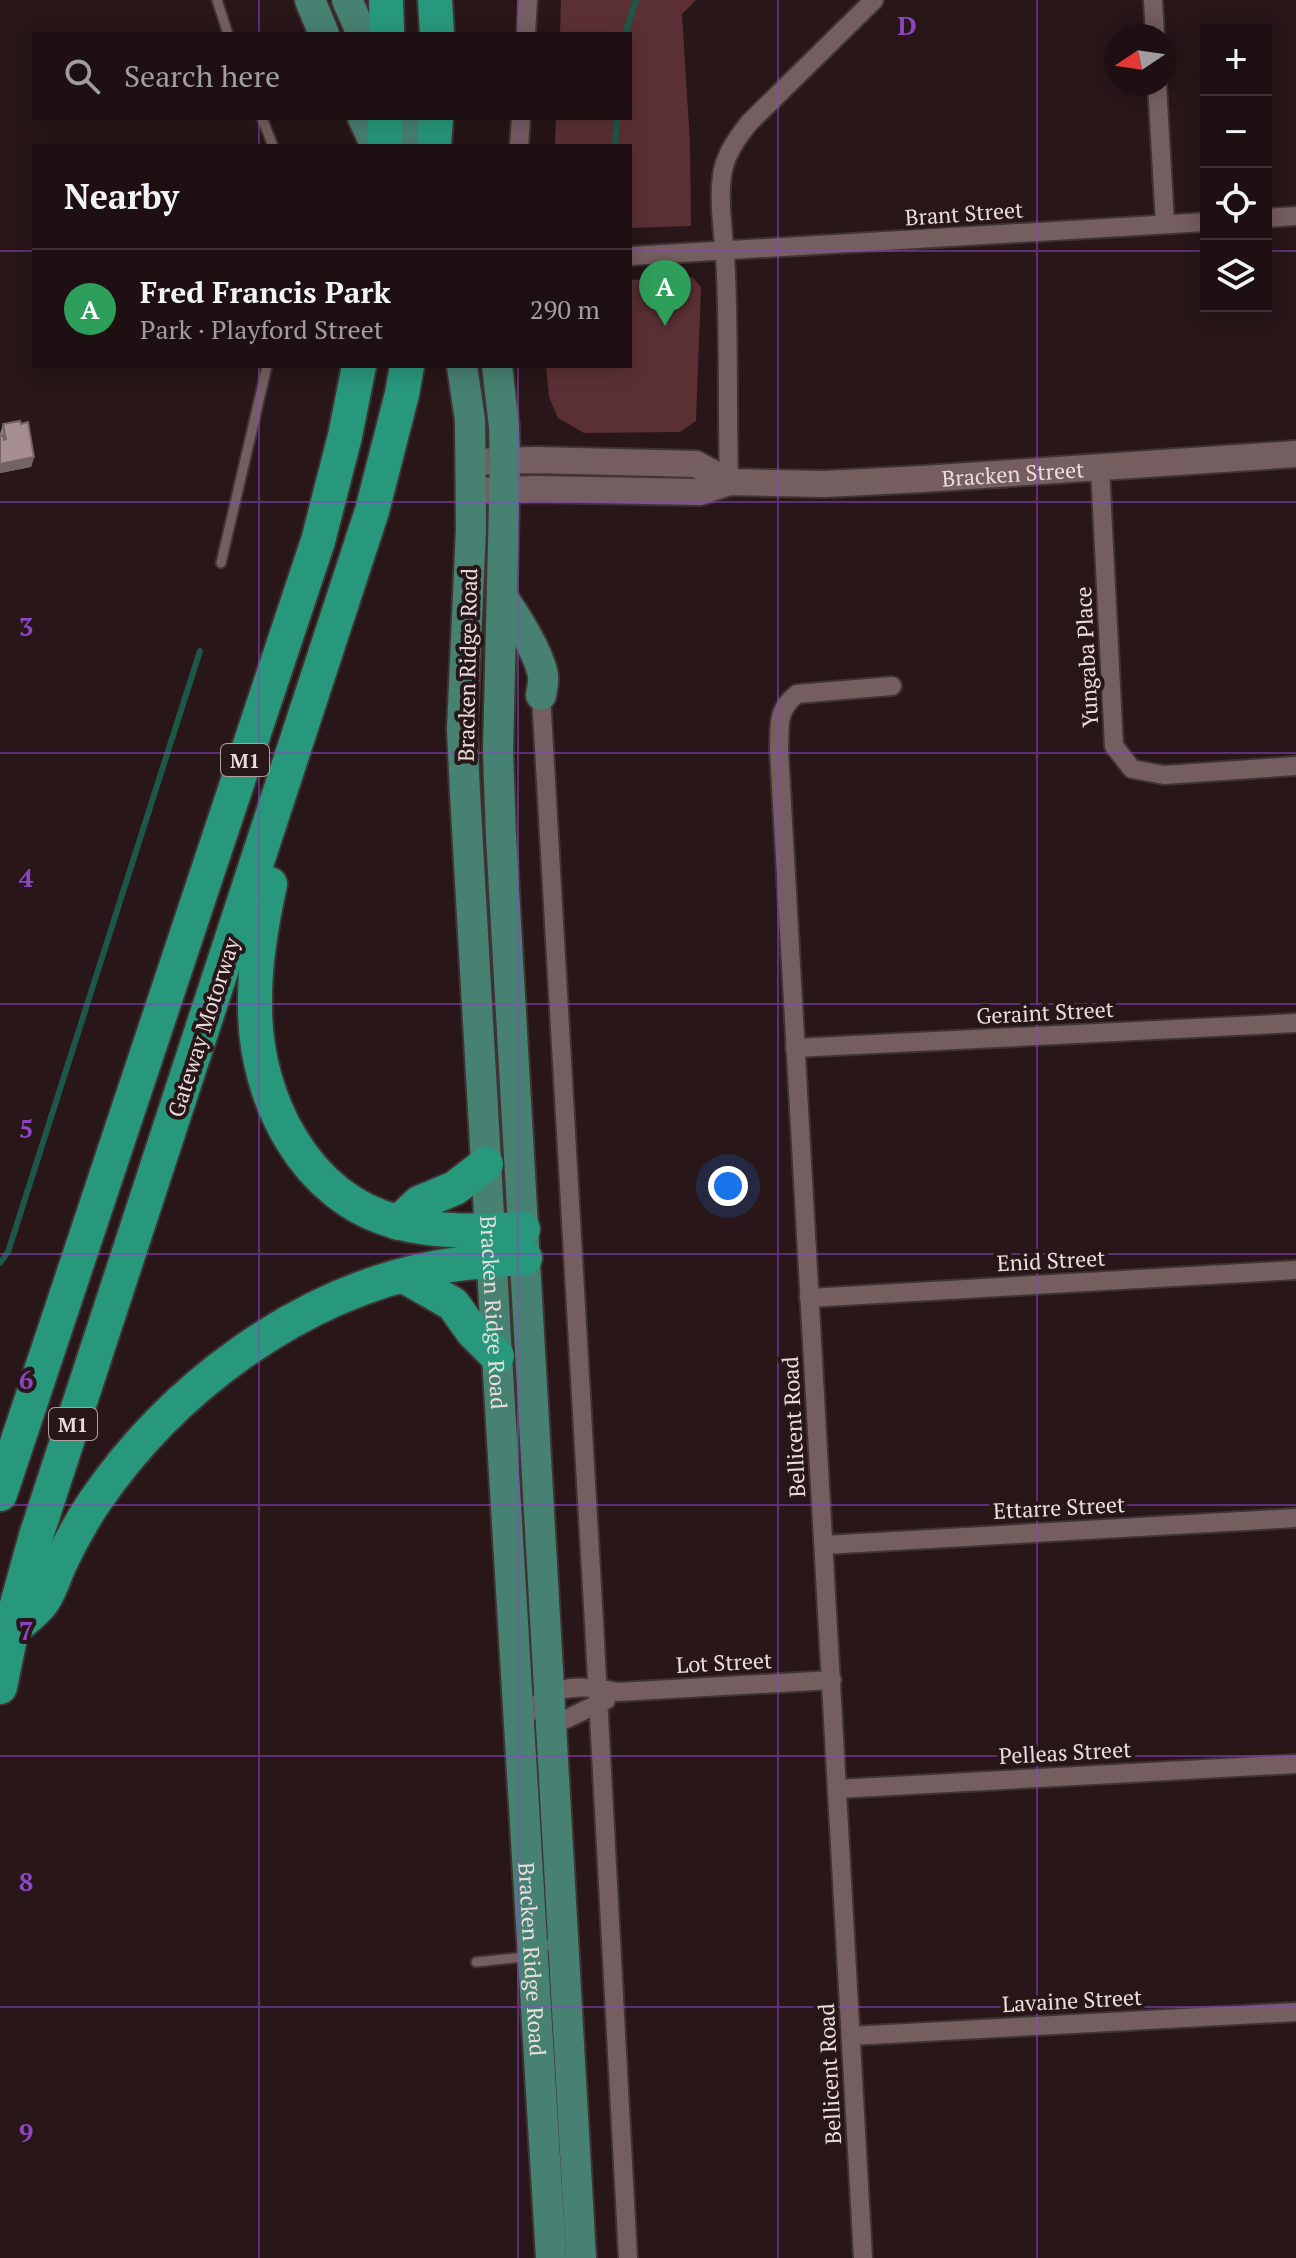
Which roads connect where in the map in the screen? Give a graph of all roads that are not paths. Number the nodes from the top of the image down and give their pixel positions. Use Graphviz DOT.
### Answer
graph roads {
  1 [pos="217,0"];
  2 [pos="310,0"];
  3 [pos="347,0"];
  4 [pos="435,0"];
  5 [pos="528,0"];
  6 [pos="874,0"];
  7 [pos="1153,0"];
  8 [pos="380,22"];
  9 [pos="1154,24"];
  10 [pos="227,32"];
  11 [pos="323,32"];
  12 [pos="437,32"];
  13 [pos="526,32"];
  14 [pos="1158,96"];
  15 [pos="263,120"];
  16 [pos="364,120"];
  17 [pos="385,120"];
  18 [pos="405,120"];
  19 [pos="521,120"];
  20 [pos="430,134"];
  21 [pos="272,144"];
  22 [pos="375,144"];
  23 [pos="384,144"];
  24 [pos="519,144"];
  25 [pos="1296,216"];
  26 [pos="1272,218"];
  27 [pos="1200,222"];
  28 [pos="1165,224"];
  29 [pos="725,251"];
  30 [pos="632,256"];
  31 [pos="267,368"];
  32 [pos="359,368"];
  33 [pos="407,368"];
  34 [pos="462,368"];
  35 [pos="497,368"];
  36 [pos="1296,454"];
  37 [pos="1100,468"];
  38 [pos="505,475"];
  39 [pos="470,476"];
  40 [pos="729,482"];
  41 [pos="221,563"];
  42 [pos="502,597"];
  43 [pos="892,686"];
  44 [pos="541,695"];
  45 [pos="1296,766"];
  46 [pos="263,844"];
  47 [pos="1296,1023"];
  48 [pos="795,1048"];
  49 [pos="486,1164"];
  50 [pos="398,1223"];
  51 [pos="507,1244"];
  52 [pos="1296,1270"];
  53 [pos="404,1276"];
  54 [pos="809,1298"];
  55 [pos="497,1356"];
  56 [pos="0,1494"];
  57 [pos="1296,1518"];
  58 [pos="824,1545"];
  59 [pos="12,1630"];
  60 [pos="832,1680"];
  61 [pos="0,1687"];
  62 [pos="549,1695"];
  63 [pos="598,1696"];
  64 [pos="519,1723"];
  65 [pos="552,1728"];
  66 [pos="1296,1764"];
  67 [pos="837,1789"];
  68 [pos="564,1932"];
  69 [pos="534,1956"];
  70 [pos="476,1962"];
  71 [pos="1296,2012"];
  72 [pos="851,2036"];
  73 [pos="551,2258"];
  74 [pos="581,2258"];
  75 [pos="628,2258"];
  76 [pos="863,2258"];
  1 -- 10 [label="lane"];
  2 -- 11 [label="main road"];
  3 -- 8 [label="main road"];
  4 -- 12 [label="highway"];
  5 -- 13 [label="street"];
  6 -- 29 [label="street"];
  7 -- 9 [label="street"];
  14 -- 28 [label="street"];
  15 -- 21 [label="lane"];
  16 -- 22 [label="main road"];
  17 -- 23 [label="highway"];
  18 -- 20 [label="main road"];
  19 -- 24 [label="street"];
  25 -- 26 [label="street"];
  27 -- 28 [label="street, Brant Street"];
  28 -- 29 [label="street, Brant Street"];
  29 -- 30 [label="street, Brant Street"];
  29 -- 40 [label="street"];
  31 -- 41 [label="lane"];
  32 -- 56 [label="highway, Gateway Motorway / M1"];
  33 -- 46 [label="highway, Gateway Motorway / M1"];
  34 -- 39 [label="main road, Bracken Ridge Road"];
  35 -- 38 [label="main road, Bracken Ridge Road"];
  36 -- 37 [label="street, Bracken Street"];
  37 -- 40 [label="street, Bracken Street"];
  37 -- 45 [label="street, Yungaba Place"];
  38 -- 39 [label="street, Bracken Street"];
  38 -- 40 [label="street, Bracken Street"];
  38 -- 42 [label="main road, Bracken Ridge Road"];
  39 -- 49 [label="main road, Bracken Ridge Road"];
  42 -- 44 [label="main road"];
  42 -- 51 [label="main road, Bracken Ridge Road"];
  43 -- 48 [label="street, Bellicent Road"];
  44 -- 63 [label="street"];
  46 -- 50 [label="highway"];
  46 -- 59 [label="highway, Gateway Motorway / M1"];
  47 -- 48 [label="street, Geraint Street"];
  48 -- 54 [label="street, Bellicent Road"];
  49 -- 50 [label="highway"];
  49 -- 51 [label="main road, Bracken Ridge Road"];
  50 -- 51 [label="highway"];
  51 -- 53 [label="highway"];
  51 -- 55 [label="main road, Bracken Ridge Road"];
  51 -- 62 [label="main road, Bracken Ridge Road"];
  52 -- 54 [label="street, Enid Street"];
  53 -- 55 [label="highway"];
  53 -- 59 [label="highway"];
  54 -- 58 [label="street, Bellicent Road"];
  55 -- 64 [label="main road, Bracken Ridge Road"];
  57 -- 58 [label="street, Ettarre Street"];
  58 -- 60 [label="street, Bellicent Road"];
  59 -- 61 [label="highway, Gateway Motorway / M1"];
  60 -- 63 [label="street, Lot Street"];
  60 -- 67 [label="street, Bellicent Road"];
  62 -- 63 [label="street, Lot Street"];
  62 -- 64 [label="street"];
  62 -- 65 [label="main road, Bracken Ridge Road"];
  63 -- 65 [label="street"];
  63 -- 75 [label="street"];
  64 -- 69 [label="main road, Bracken Ridge Road"];
  65 -- 68 [label="main road, Bracken Ridge Road"];
  66 -- 67 [label="street, Pelleas Street"];
  67 -- 72 [label="street, Bellicent Road"];
  68 -- 69 [label="lane"];
  68 -- 74 [label="main road, Bracken Ridge Road"];
  69 -- 70 [label="lane"];
  69 -- 73 [label="main road, Bracken Ridge Road"];
  71 -- 72 [label="street, Lavaine Street"];
  72 -- 76 [label="street, Bellicent Road"];
}
